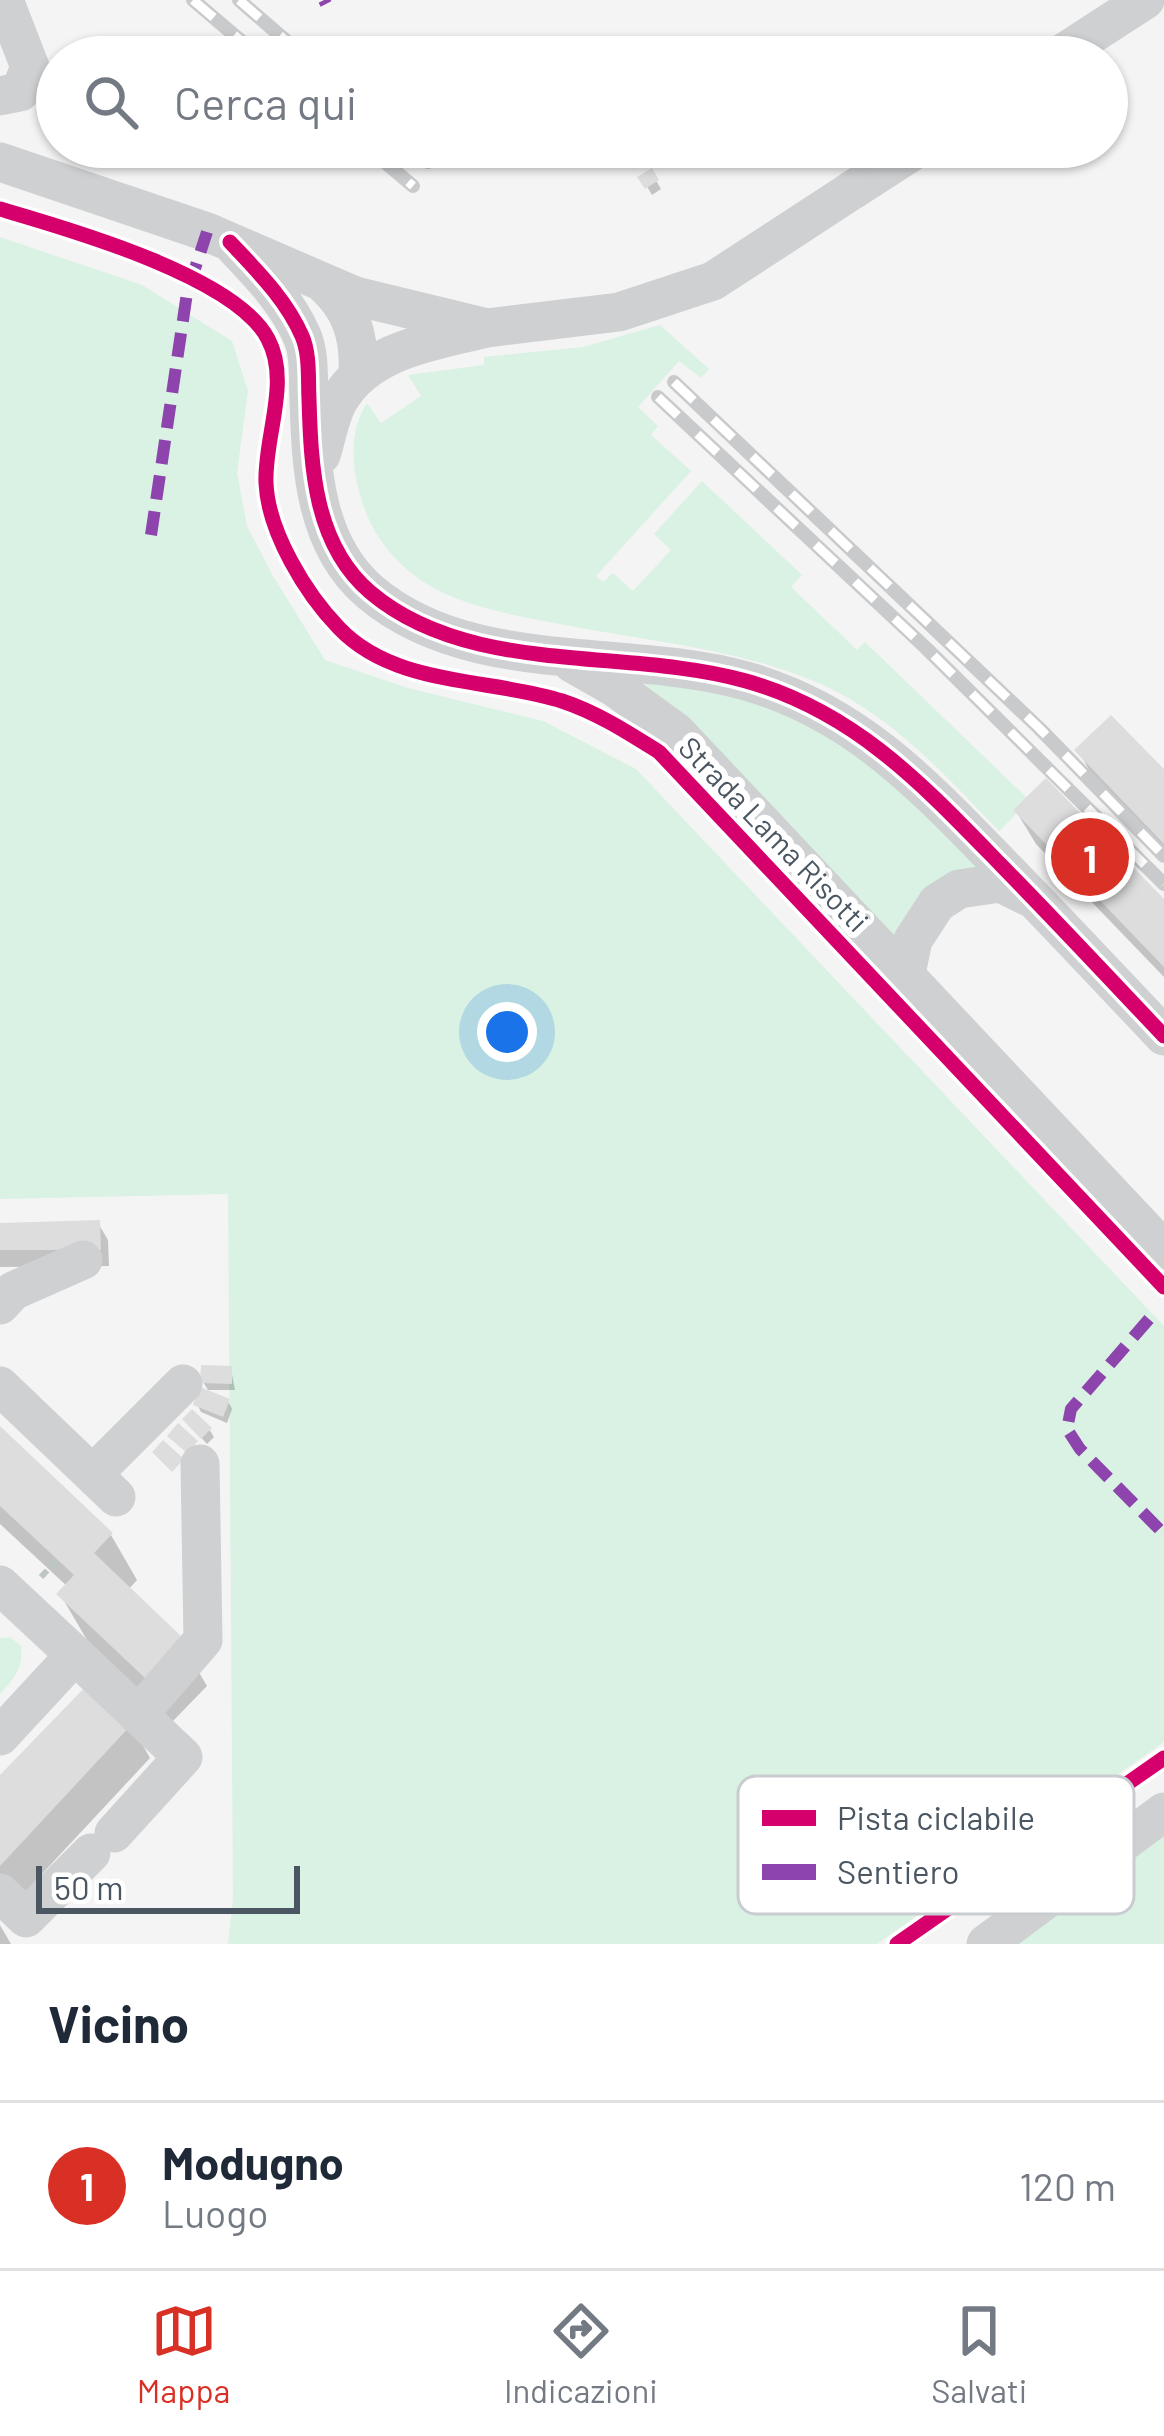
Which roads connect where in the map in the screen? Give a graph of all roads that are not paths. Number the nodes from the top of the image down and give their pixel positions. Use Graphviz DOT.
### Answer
graph roads {
  1 [pos="4,0"];
  2 [pos="1145,0"];
  3 [pos="1089,36"];
  4 [pos="0,96"];
  5 [pos="0,162"];
  6 [pos="886,168"];
  7 [pos="230,242"];
  8 [pos="364,308"];
  9 [pos="487,328"];
  10 [pos="307,364"];
  11 [pos="358,374"];
  12 [pos="314,477"];
  13 [pos="557,654"];
  14 [pos="1034,899"];
  15 [pos="905,978"];
  16 [pos="1164,1036"];
  17 [pos="1164,1250"];
  18 [pos="83,1260"];
  19 [pos="0,1304"];
  20 [pos="184,1384"];
  21 [pos="0,1386"];
  22 [pos="200,1464"];
  23 [pos="0,1585"];
  24 [pos="75,1655"];
  25 [pos="139,1715"];
  26 [pos="0,1736"];
  27 [pos="1164,1812"];
  28 [pos="1134,1834"];
  29 [pos="0,1892"];
  30 [pos="1026,1914"];
  31 [pos="986,1944"];
  1 -- 4 [label="street"];
  2 -- 3 [label="street"];
  5 -- 7 [label="street"];
  6 -- 9 [label="street, bridge"];
  7 -- 8 [label="street"];
  7 -- 10 [label="street"];
  8 -- 9 [label="street"];
  8 -- 10 [label="street"];
  8 -- 11 [label="street"];
  9 -- 11 [label="street"];
  10 -- 12 [label="street"];
  11 -- 12 [label="street"];
  12 -- 13 [label="street"];
  13 -- 14 [label="street"];
  13 -- 15 [label="street"];
  14 -- 15 [label="street"];
  14 -- 16 [label="street"];
  15 -- 17 [label="street"];
  18 -- 19 [label="street"];
  20 -- 21 [label="street"];
  22 -- 25 [label="street"];
  23 -- 24 [label="street"];
  24 -- 25 [label="street"];
  24 -- 26 [label="street"];
  25 -- 29 [label="street"];
  27 -- 28 [label="street"];
  30 -- 31 [label="street"];
}
